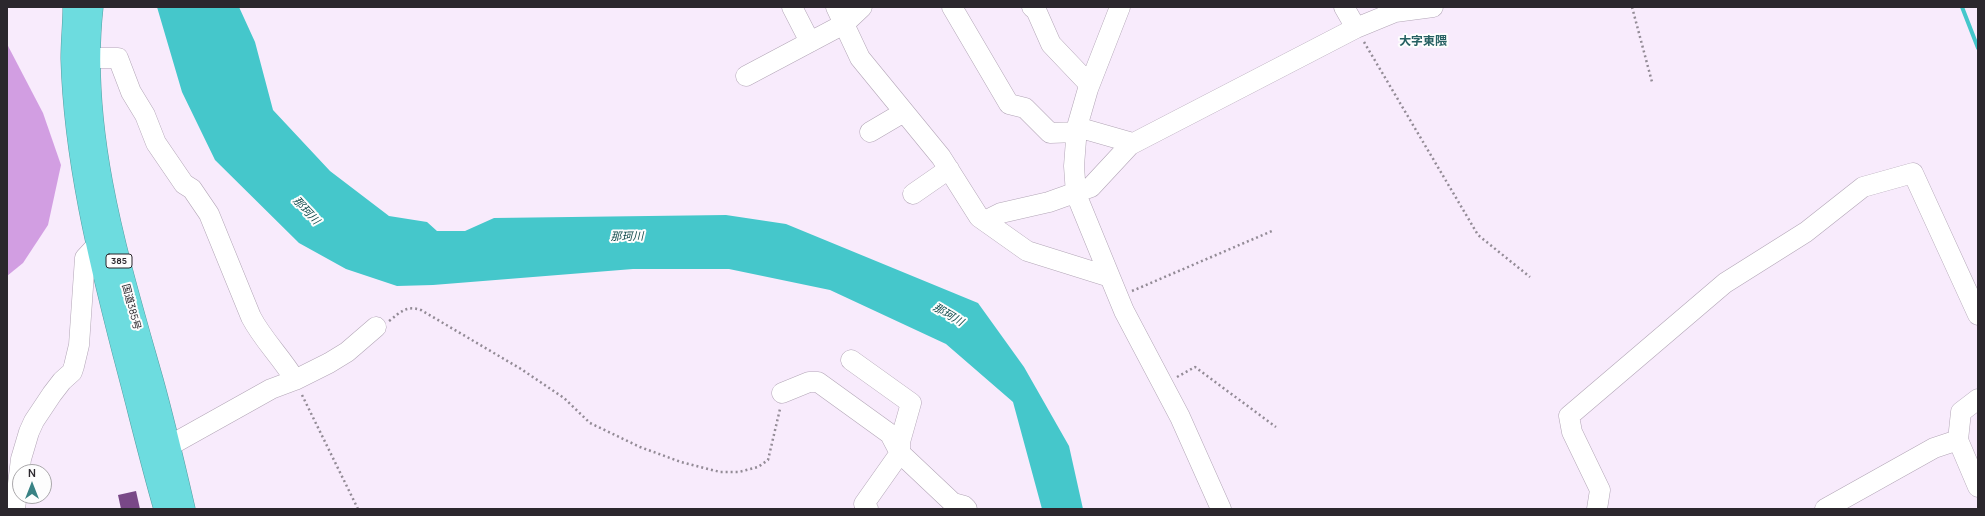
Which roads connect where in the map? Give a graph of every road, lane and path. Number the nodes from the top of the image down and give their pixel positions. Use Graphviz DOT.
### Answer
graph roads {
  1 [pos="74,7"];
  2 [pos="92,7"];
  3 [pos="792,7"];
  4 [pos="862,7"];
  5 [pos="952,7"];
  6 [pos="1032,7"];
  7 [pos="1120,7"];
  8 [pos="1344,7"];
  9 [pos="1433,7"];
  10 [pos="1632,7"];
  11 [pos="840,15"];
  12 [pos="1356,28"];
  13 [pos="810,42"];
  14 [pos="89,58"];
  15 [pos="746,76"];
  16 [pos="1652,82"];
  17 [pos="1089,84"];
  18 [pos="904,112"];
  19 [pos="1077,130"];
  20 [pos="870,132"];
  21 [pos="1133,143"];
  22 [pos="949,169"];
  23 [pos="913,194"];
  24 [pos="1076,194"];
  25 [pos="985,221"];
  26 [pos="1272,231"];
  27 [pos="98,244"];
  28 [pos="1110,277"];
  29 [pos="1530,277"];
  30 [pos="1118,297"];
  31 [pos="1978,315"];
  32 [pos="376,328"];
  33 [pos="851,360"];
  34 [pos="295,380"];
  35 [pos="1163,385"];
  36 [pos="782,393"];
  37 [pos="1978,399"];
  38 [pos="1276,427"];
  39 [pos="1958,440"];
  40 [pos="169,446"];
  41 [pos="900,453"];
  42 [pos="1978,487"];
  43 [pos="864,507"];
  44 [pos="15,509"];
  45 [pos="165,509"];
  46 [pos="184,509"];
  47 [pos="358,509"];
  48 [pos="967,509"];
  49 [pos="1221,509"];
  50 [pos="1596,509"];
  51 [pos="1825,509"];
  1 -- 27 [label="highway, 国道385号 / 385"];
  2 -- 14 [label="highway, 国道385号 / 385"];
  3 -- 13 [label="street"];
  4 -- 11 [label="street"];
  5 -- 19 [label="street"];
  6 -- 17 [label="street"];
  7 -- 17 [label="street"];
  8 -- 12 [label="street"];
  9 -- 12 [label="street"];
  10 -- 16 [label="path"];
  11 -- 13 [label="street"];
  11 -- 18 [label="street"];
  12 -- 21 [label="street"];
  12 -- 29 [label="path"];
  13 -- 15 [label="street"];
  14 -- 34 [label="street"];
  14 -- 40 [label="highway, 国道385号 / 385"];
  17 -- 19 [label="street"];
  18 -- 20 [label="street"];
  18 -- 22 [label="street"];
  19 -- 21 [label="street"];
  19 -- 24 [label="street"];
  21 -- 24 [label="street"];
  22 -- 23 [label="street"];
  22 -- 25 [label="street"];
  24 -- 25 [label="street"];
  24 -- 28 [label="street"];
  25 -- 28 [label="street"];
  26 -- 30 [label="path"];
  27 -- 44 [label="street"];
  27 -- 45 [label="highway, 国道385号 / 385"];
  28 -- 30 [label="street"];
  30 -- 35 [label="street"];
  31 -- 50 [label="street"];
  32 -- 34 [label="street"];
  32 -- 36 [label="path"];
  33 -- 41 [label="street"];
  34 -- 40 [label="street"];
  34 -- 47 [label="path"];
  35 -- 38 [label="path"];
  35 -- 49 [label="street"];
  36 -- 41 [label="street"];
  37 -- 39 [label="street"];
  39 -- 42 [label="street"];
  39 -- 51 [label="street"];
  40 -- 46 [label="highway, 国道385号 / 385"];
  41 -- 43 [label="street"];
  41 -- 48 [label="street"];
}
